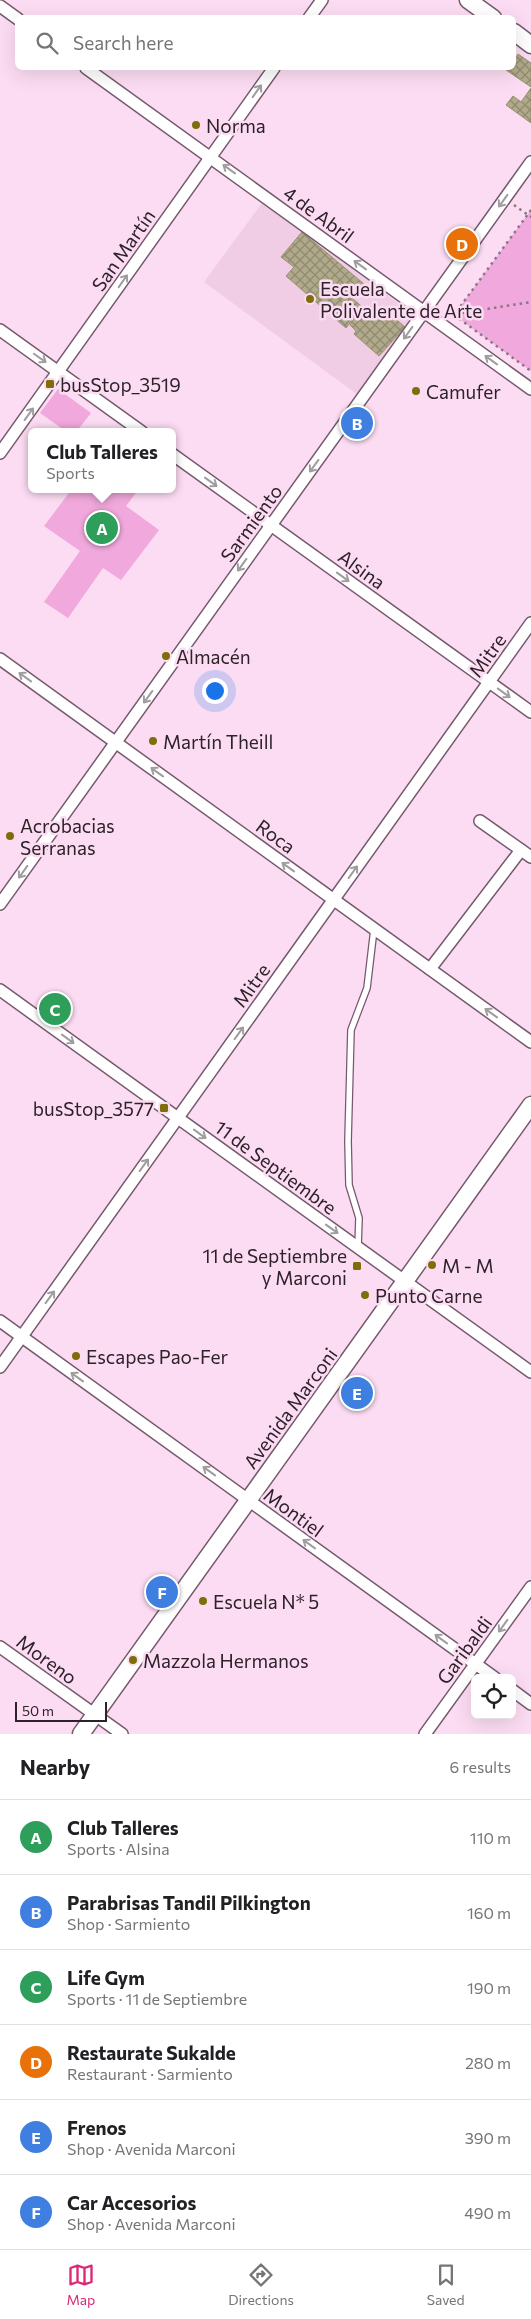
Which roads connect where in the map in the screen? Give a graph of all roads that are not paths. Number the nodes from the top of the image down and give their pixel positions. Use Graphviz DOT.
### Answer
graph roads {
  1 [pos="322,0"];
  2 [pos="468,0"];
  3 [pos="0,6"];
  4 [pos="312,15"];
  5 [pos="489,15"];
  6 [pos="15,17"];
  7 [pos="516,34"];
  8 [pos="531,45"];
  9 [pos="89,70"];
  10 [pos="273,70"];
  11 [pos="211,156"];
  12 [pos="531,162"];
  13 [pos="424,312"];
  14 [pos="0,330"];
  15 [pos="59,372"];
  16 [pos="531,389"];
  17 [pos="136,428"];
  18 [pos="0,453"];
  19 [pos="176,457"];
  20 [pos="271,525"];
  21 [pos="531,623"];
  22 [pos="0,659"];
  23 [pos="489,682"];
  24 [pos="531,712"];
  25 [pos="116,743"];
  26 [pos="480,821"];
  27 [pos="526,854"];
  28 [pos="334,900"];
  29 [pos="0,904"];
  30 [pos="374,928"];
  31 [pos="430,969"];
  32 [pos="0,990"];
  33 [pos="531,1042"];
  34 [pos="531,1105"];
  35 [pos="178,1118"];
  36 [pos="358,1247"];
  37 [pos="405,1281"];
  38 [pos="0,1321"];
  39 [pos="21,1337"];
  40 [pos="0,1366"];
  41 [pos="531,1372"];
  42 [pos="248,1500"];
  43 [pos="531,1586"];
  44 [pos="0,1646"];
  45 [pos="476,1664"];
  46 [pos="490,1674"];
  47 [pos="516,1693"];
  48 [pos="531,1704"];
  49 [pos="95,1714"];
  50 [pos="81,1734"];
  51 [pos="122,1734"];
  52 [pos="426,1734"];
  1 -- 4 [label="street"];
  2 -- 5 [label="main road"];
  3 -- 6 [label="street"];
  7 -- 8 [label="main road"];
  9 -- 11 [label="street, 4 de Abril"];
  11 -- 10 [label="street, San Martín, one-way"];
  13 -- 11 [label="street, 4 de Abril, one-way"];
  15 -- 11 [label="street, San Martín, one-way"];
  12 -- 13 [label="street, Sarmiento, one-way"];
  16 -- 13 [label="street, 4 de Abril, one-way"];
  13 -- 20 [label="street, Sarmiento, one-way"];
  14 -- 15 [label="street, one-way"];
  15 -- 17 [label="street"];
  18 -- 15 [label="street, San Martín, one-way"];
  19 -- 20 [label="street, Alsina, one-way"];
  20 -- 23 [label="street, Alsina, one-way"];
  20 -- 25 [label="street, Sarmiento, one-way"];
  21 -- 23 [label="street, Mitre"];
  25 -- 22 [label="street, Roca, one-way"];
  23 -- 24 [label="street, Alsina, one-way"];
  28 -- 23 [label="street, Mitre, one-way"];
  28 -- 25 [label="street, Roca, one-way"];
  25 -- 29 [label="street, Sarmiento, one-way"];
  26 -- 27 [label="street"];
  27 -- 31 [label="street"];
  28 -- 30 [label="street, Roca"];
  35 -- 28 [label="street, Mitre, one-way"];
  30 -- 31 [label="street, Roca"];
  30 -- 36 [label="lane"];
  33 -- 31 [label="street, Roca, one-way"];
  32 -- 35 [label="street, 11 de Septiembre, one-way"];
  34 -- 37 [label="main road, Avenida Marconi"];
  35 -- 36 [label="street, 11 de Septiembre, one-way"];
  39 -- 35 [label="street, Mitre, one-way"];
  36 -- 37 [label="street, 11 de Septiembre"];
  37 -- 41 [label="street, 11 de Septiembre"];
  37 -- 42 [label="main road, Avenida Marconi"];
  38 -- 39 [label="street, Montiel"];
  39 -- 40 [label="street, Mitre"];
  42 -- 39 [label="street, Montiel, one-way"];
  45 -- 42 [label="street, Montiel, one-way"];
  42 -- 49 [label="main road, Avenida Marconi"];
  43 -- 45 [label="street, Garibaldi, one-way"];
  44 -- 49 [label="street, Moreno"];
  45 -- 46 [label="street, Montiel"];
  45 -- 52 [label="street, Garibaldi"];
  47 -- 48 [label="street"];
  49 -- 50 [label="main road, Avenida Marconi"];
  49 -- 51 [label="street, Moreno"];
}
